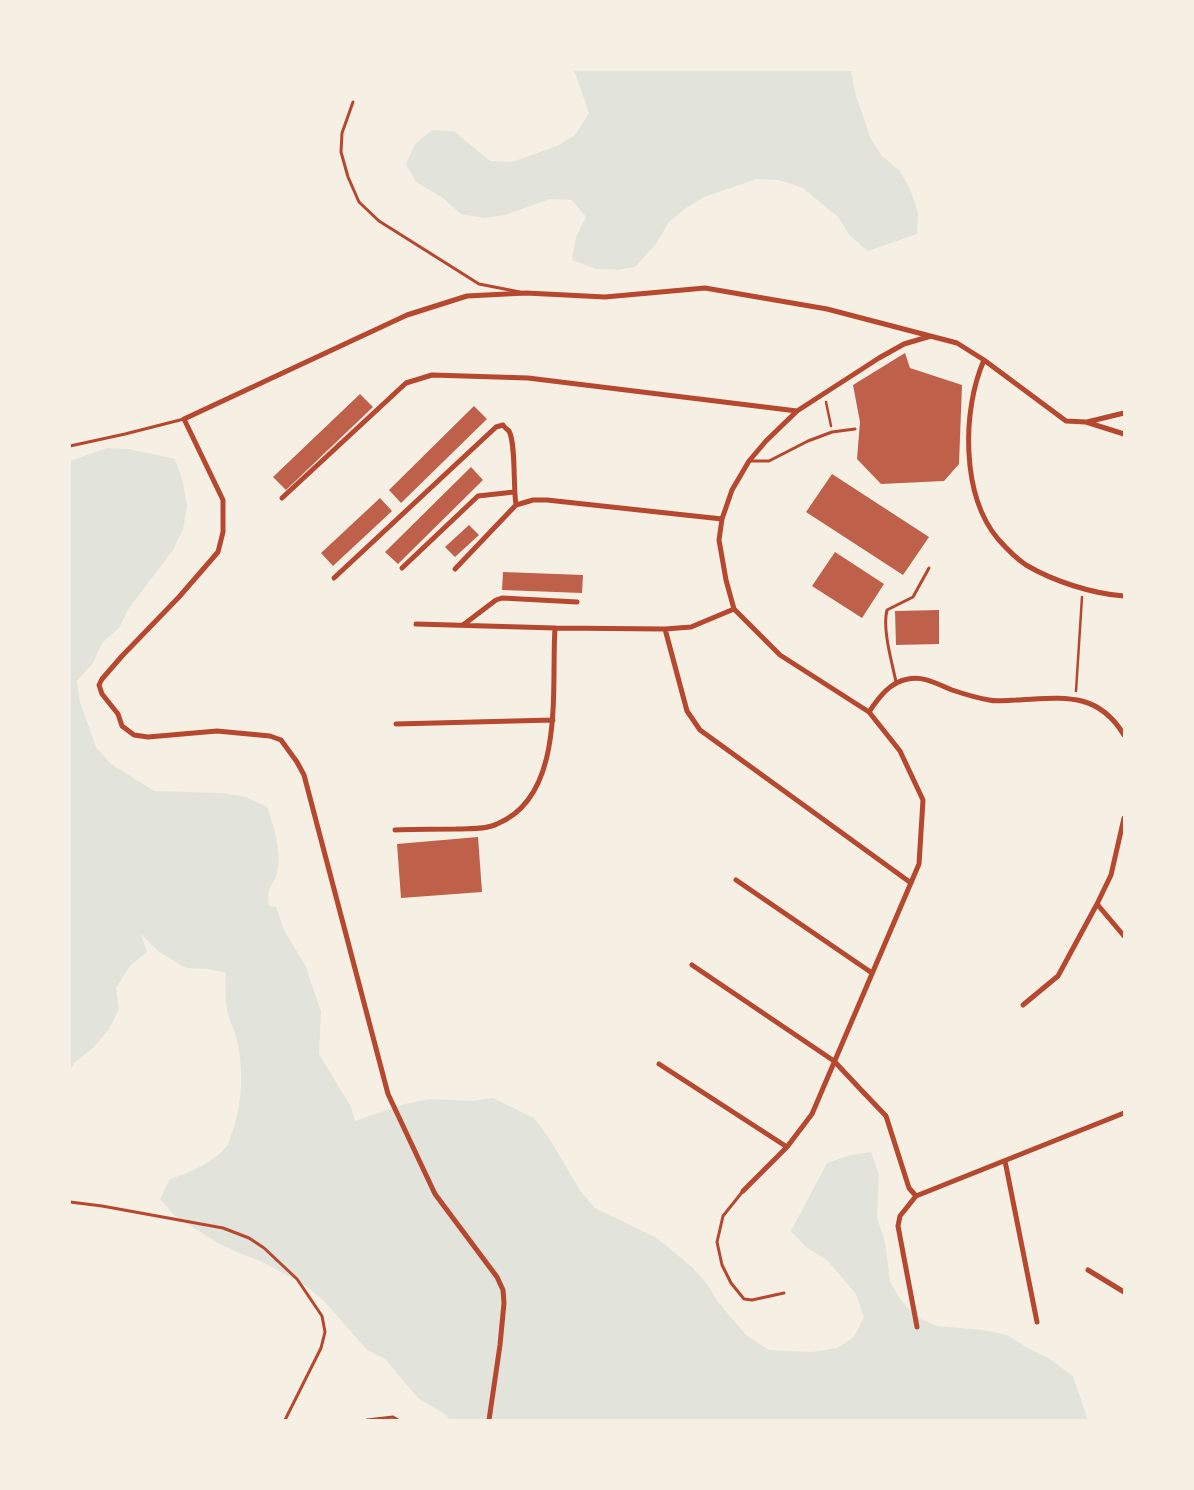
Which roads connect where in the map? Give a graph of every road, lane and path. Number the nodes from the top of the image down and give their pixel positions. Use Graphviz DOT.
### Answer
graph roads {
  1 [pos="353,102"];
  2 [pos="526,293"];
  3 [pos="931,336"];
  4 [pos="984,360"];
  5 [pos="824,393"];
  6 [pos="797,411"];
  7 [pos="1124,413"];
  8 [pos="184,419"];
  9 [pos="1086,422"];
  10 [pos="855,429"];
  11 [pos="832,432"];
  12 [pos="1124,434"];
  13 [pos="70,446"];
  14 [pos="749,461"];
  15 [pos="514,492"];
  16 [pos="282,498"];
  17 [pos="516,504"];
  18 [pos="722,519"];
  19 [pos="402,568"];
  20 [pos="929,568"];
  21 [pos="455,569"];
  22 [pos="334,578"];
  23 [pos="1083,588"];
  24 [pos="1124,596"];
  25 [pos="577,602"];
  26 [pos="734,609"];
  27 [pos="416,624"];
  28 [pos="463,625"];
  29 [pos="555,628"];
  30 [pos="665,629"];
  31 [pos="896,682"];
  32 [pos="1075,698"];
  33 [pos="869,712"];
  34 [pos="554,720"];
  35 [pos="396,724"];
  36 [pos="1124,735"];
  37 [pos="1124,818"];
  38 [pos="395,830"];
  39 [pos="736,880"];
  40 [pos="910,883"];
  41 [pos="1097,904"];
  42 [pos="1124,936"];
  43 [pos="692,965"];
  44 [pos="872,973"];
  45 [pos="1022,1005"];
  46 [pos="834,1062"];
  47 [pos="659,1064"];
  48 [pos="1124,1113"];
  49 [pos="787,1147"];
  50 [pos="1005,1161"];
  51 [pos="743,1191"];
  52 [pos="916,1196"];
  53 [pos="70,1202"];
  54 [pos="1088,1270"];
  55 [pos="1124,1292"];
  56 [pos="784,1293"];
  57 [pos="1037,1322"];
  58 [pos="917,1327"];
  59 [pos="285,1420"];
  60 [pos="367,1420"];
  61 [pos="398,1420"];
  62 [pos="489,1420"];
  1 -- 2 [label="lane"];
  2 -- 3 [label="street"];
  2 -- 8 [label="street"];
  3 -- 4 [label="street"];
  3 -- 5 [label="street"];
  4 -- 9 [label="street"];
  4 -- 23 [label="street"];
  5 -- 6 [label="street"];
  5 -- 11 [label="path"];
  6 -- 14 [label="street"];
  6 -- 16 [label="street"];
  7 -- 9 [label="street"];
  8 -- 13 [label="lane"];
  8 -- 62 [label="street"];
  9 -- 12 [label="street"];
  10 -- 11 [label="lane"];
  11 -- 14 [label="lane"];
  14 -- 18 [label="street"];
  15 -- 17 [label="street"];
  15 -- 19 [label="street"];
  15 -- 22 [label="street"];
  17 -- 18 [label="street"];
  17 -- 21 [label="street"];
  18 -- 26 [label="street"];
  20 -- 31 [label="lane"];
  23 -- 24 [label="street"];
  23 -- 32 [label="path"];
  25 -- 28 [label="street"];
  26 -- 30 [label="street"];
  26 -- 33 [label="street"];
  27 -- 28 [label="street"];
  28 -- 29 [label="street"];
  29 -- 30 [label="street"];
  29 -- 34 [label="street"];
  30 -- 40 [label="street"];
  31 -- 32 [label="street"];
  31 -- 33 [label="street"];
  32 -- 36 [label="street"];
  33 -- 40 [label="street"];
  34 -- 35 [label="street"];
  34 -- 38 [label="street"];
  37 -- 41 [label="street"];
  39 -- 44 [label="street"];
  40 -- 44 [label="street"];
  41 -- 42 [label="street"];
  41 -- 45 [label="street"];
  43 -- 46 [label="street"];
  44 -- 46 [label="street"];
  46 -- 49 [label="street"];
  46 -- 52 [label="street"];
  47 -- 49 [label="street"];
  48 -- 50 [label="street"];
  49 -- 51 [label="street"];
  50 -- 52 [label="street"];
  50 -- 57 [label="street"];
  51 -- 56 [label="lane"];
  52 -- 58 [label="street"];
  53 -- 59 [label="lane"];
  54 -- 55 [label="street"];
  60 -- 61 [label="lane"];
}
